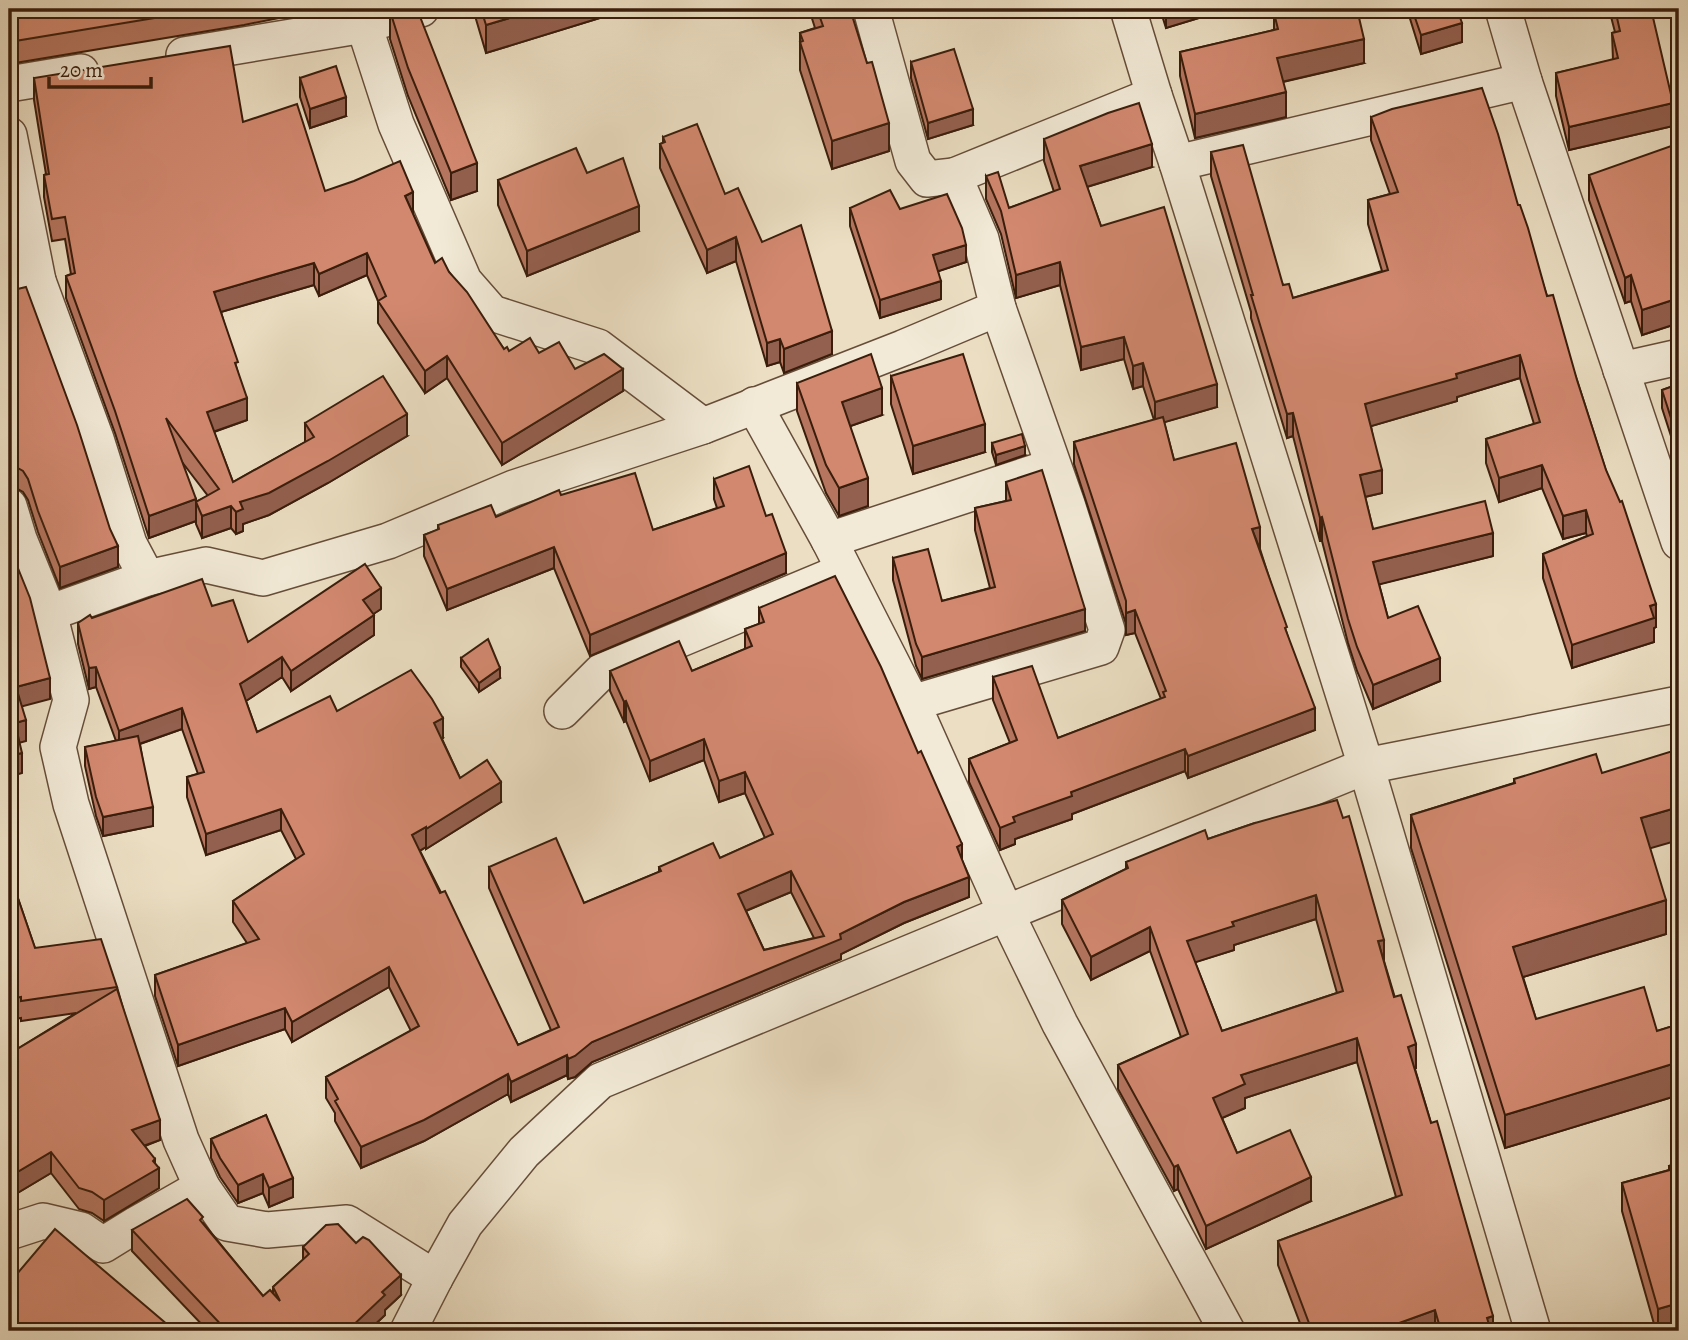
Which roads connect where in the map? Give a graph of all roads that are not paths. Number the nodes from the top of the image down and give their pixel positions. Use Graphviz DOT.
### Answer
graph roads {
  1 [pos="421,9"];
  2 [pos="871,9"];
  3 [pos="1128,9"];
  4 [pos="1503,9"];
  5 [pos="364,25"];
  6 [pos="159,59"];
  7 [pos="118,66"];
  8 [pos="1524,81"];
  9 [pos="9,84"];
  10 [pos="1154,95"];
  11 [pos="9,135"];
  12 [pos="1177,163"];
  13 [pos="954,176"];
  14 [pos="24,285"];
  15 [pos="998,308"];
  16 [pos="1679,357"];
  17 [pos="1621,370"];
  18 [pos="754,405"];
  19 [pos="703,426"];
  20 [pos="1054,467"];
  21 [pos="9,506"];
  22 [pos="829,540"];
  23 [pos="1679,542"];
  24 [pos="844,571"];
  25 [pos="147,578"];
  26 [pos="49,613"];
  27 [pos="912,704"];
  28 [pos="1679,704"];
  29 [pos="562,711"];
  30 [pos="1366,766"];
  31 [pos="1006,913"];
  32 [pos="202,1188"];
  33 [pos="9,1232"];
  34 [pos="435,1278"];
  35 [pos="408,1331"];
  36 [pos="1227,1331"];
  37 [pos="1533,1331"];
  1 -- 5 [label="street"];
  2 -- 13 [label="street"];
  3 -- 10 [label="street"];
  4 -- 8 [label="street"];
  5 -- 6 [label="street"];
  5 -- 19 [label="street"];
  7 -- 9 [label="street"];
  8 -- 12 [label="street"];
  8 -- 17 [label="street"];
  10 -- 12 [label="street"];
  10 -- 13 [label="street"];
  11 -- 14 [label="street"];
  12 -- 30 [label="street"];
  13 -- 15 [label="street"];
  14 -- 25 [label="street"];
  15 -- 18 [label="street"];
  15 -- 20 [label="street"];
  16 -- 17 [label="street"];
  17 -- 23 [label="street"];
  18 -- 19 [label="street"];
  18 -- 22 [label="street"];
  19 -- 25 [label="street"];
  20 -- 22 [label="street"];
  20 -- 27 [label="street"];
  21 -- 26 [label="street"];
  22 -- 24 [label="street"];
  24 -- 27 [label="street"];
  24 -- 29 [label="street"];
  25 -- 26 [label="street"];
  26 -- 32 [label="street"];
  27 -- 31 [label="street"];
  28 -- 30 [label="street"];
  30 -- 31 [label="street"];
  30 -- 37 [label="street"];
  31 -- 34 [label="street"];
  31 -- 36 [label="street"];
  32 -- 33 [label="street"];
  32 -- 34 [label="street"];
  34 -- 35 [label="street"];
}
